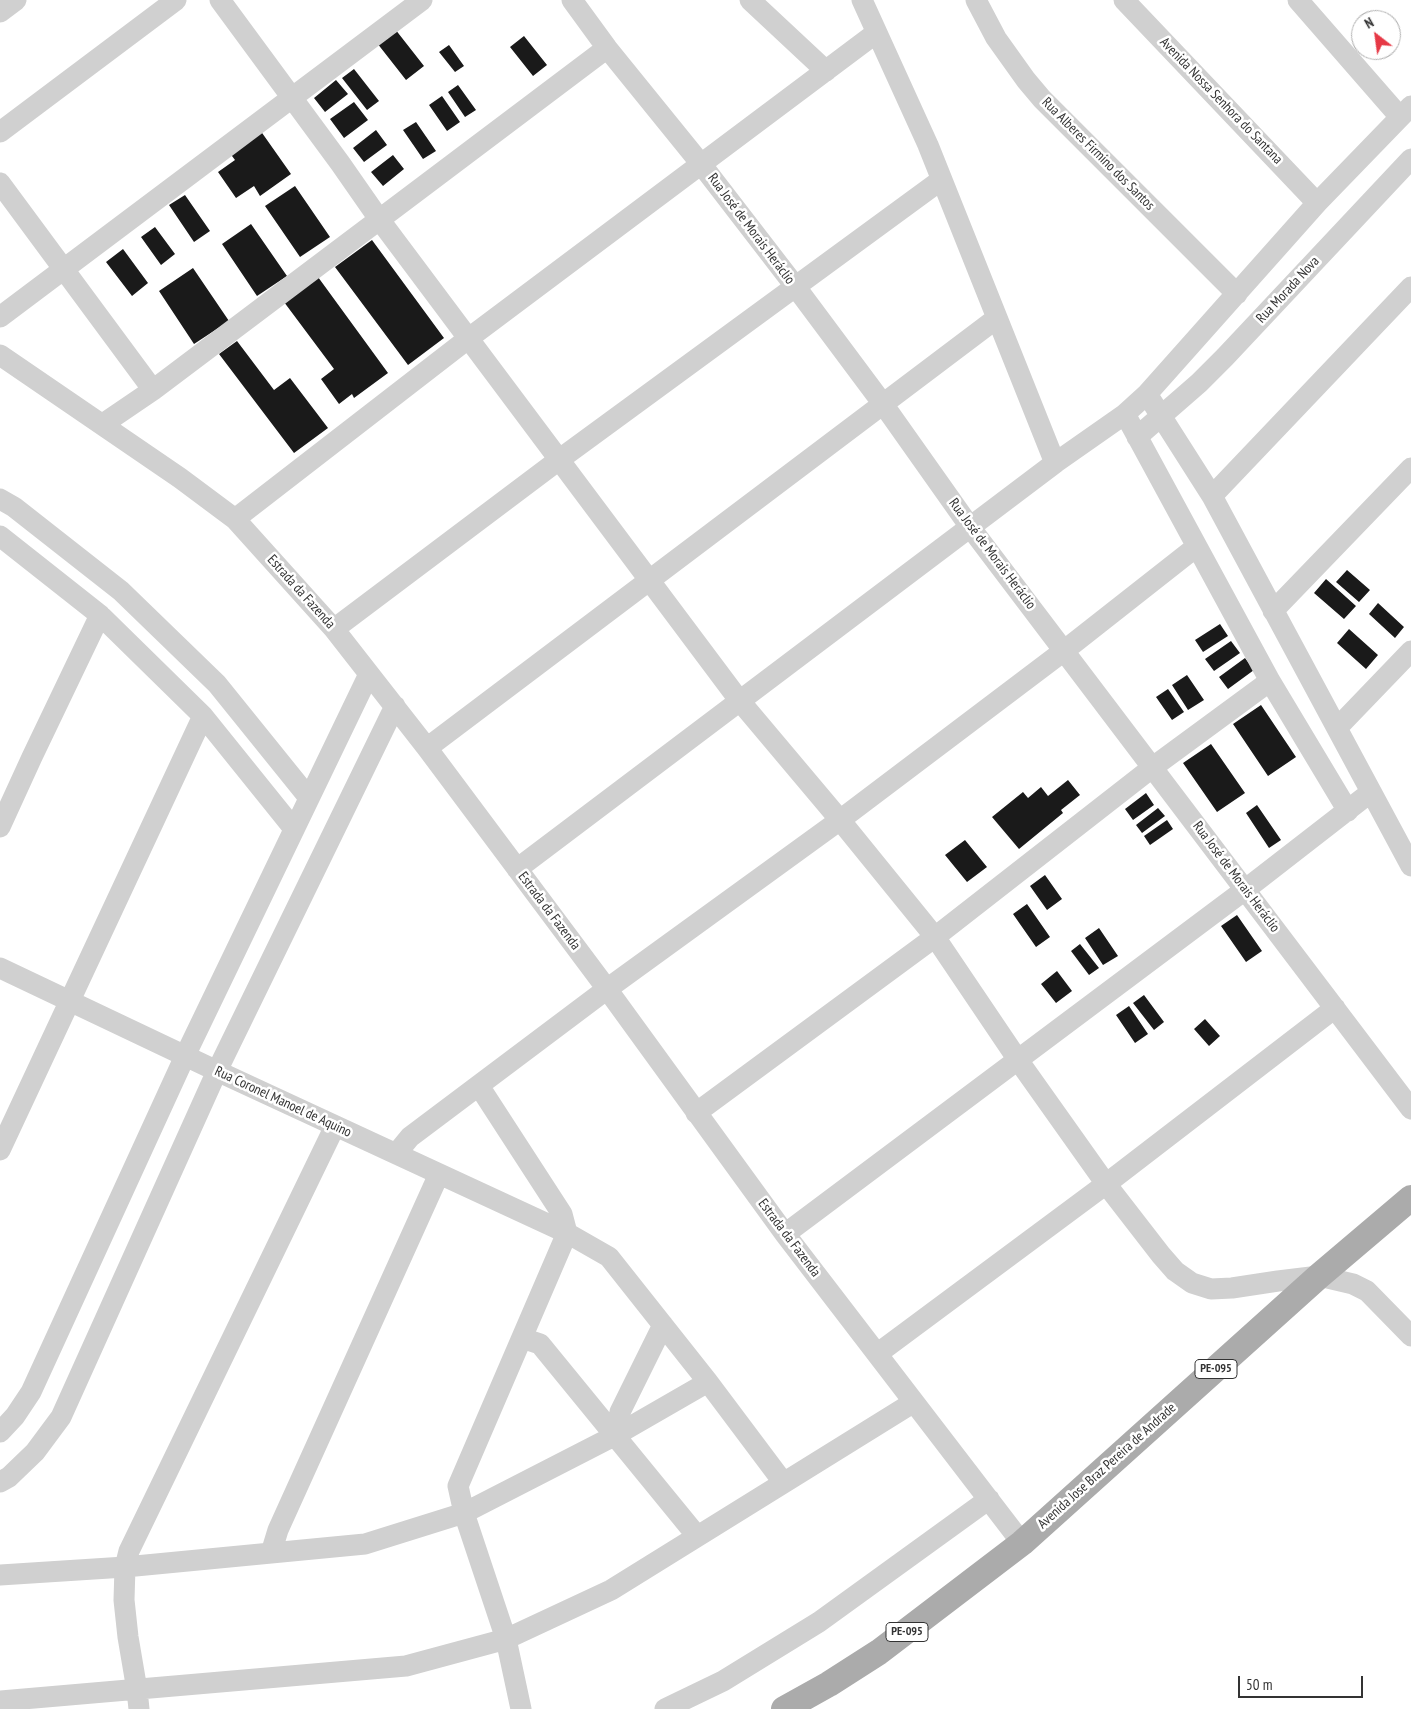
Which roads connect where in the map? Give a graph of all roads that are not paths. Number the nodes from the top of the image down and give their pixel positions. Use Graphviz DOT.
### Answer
graph roads {
  1 [pos="16,0"];
  2 [pos="176,0"];
  3 [pos="220,0"];
  4 [pos="422,0"];
  5 [pos="572,0"];
  6 [pos="750,0"];
  7 [pos="862,0"];
  8 [pos="976,0"];
  9 [pos="1124,0"];
  10 [pos="1298,0"];
  11 [pos="0,12"];
  12 [pos="876,34"];
  13 [pos="607,48"];
  14 [pos="826,71"];
  15 [pos="292,98"];
  16 [pos="1406,112"];
  17 [pos="0,132"];
  18 [pos="1411,159"];
  19 [pos="701,164"];
  20 [pos="941,180"];
  21 [pos="0,183"];
  22 [pos="1317,203"];
  23 [pos="379,219"];
  24 [pos="64,270"];
  25 [pos="795,286"];
  26 [pos="1411,287"];
  27 [pos="1237,294"];
  28 [pos="0,317"];
  29 [pos="997,318"];
  30 [pos="469,338"];
  31 [pos="0,355"];
  32 [pos="153,390"];
  33 [pos="1146,394"];
  34 [pos="883,404"];
  35 [pos="1125,414"];
  36 [pos="1161,416"];
  37 [pos="102,424"];
  38 [pos="1137,437"];
  39 [pos="560,459"];
  40 [pos="1055,462"];
  41 [pos="1411,468"];
  42 [pos="1212,496"];
  43 [pos="0,499"];
  44 [pos="234,519"];
  45 [pos="970,527"];
  46 [pos="0,536"];
  47 [pos="1196,547"];
  48 [pos="650,581"];
  49 [pos="1273,611"];
  50 [pos="100,615"];
  51 [pos="334,629"];
  52 [pos="1065,650"];
  53 [pos="1411,651"];
  54 [pos="369,674"];
  55 [pos="1270,681"];
  56 [pos="739,700"];
  57 [pos="395,706"];
  58 [pos="203,716"];
  59 [pos="1337,728"];
  60 [pos="427,748"];
  61 [pos="1153,767"];
  62 [pos="1371,792"];
  63 [pos="310,798"];
  64 [pos="1348,811"];
  65 [pos="840,820"];
  66 [pos="0,827"];
  67 [pos="294,829"];
  68 [pos="1408,850"];
  69 [pos="517,869"];
  70 [pos="1246,889"];
  71 [pos="935,937"];
  72 [pos="0,968"];
  73 [pos="607,989"];
  74 [pos="69,1001"];
  75 [pos="1335,1008"];
  76 [pos="185,1056"];
  77 [pos="1018,1060"];
  78 [pos="217,1072"];
  79 [pos="479,1086"];
  80 [pos="1411,1109"];
  81 [pos="696,1113"];
  82 [pos="335,1126"];
  83 [pos="0,1150"];
  84 [pos="396,1154"];
  85 [pos="439,1174"];
  86 [pos="1106,1184"];
  87 [pos="1411,1198"];
  88 [pos="567,1233"];
  89 [pos="785,1234"];
  90 [pos="1319,1276"];
  91 [pos="663,1325"];
  92 [pos="1411,1336"];
  93 [pos="522,1338"];
  94 [pos="877,1354"];
  95 [pos="708,1382"];
  96 [pos="914,1402"];
  97 [pos="0,1432"];
  98 [pos="616,1435"];
  99 [pos="0,1482"];
  100 [pos="783,1482"];
  101 [pos="989,1499"];
  102 [pos="464,1513"];
  103 [pos="697,1536"];
  104 [pos="1022,1543"];
  105 [pos="272,1553"];
  106 [pos="125,1567"];
  107 [pos="0,1575"];
  108 [pos="506,1639"];
  109 [pos="138,1700"];
  110 [pos="0,1701"];
  111 [pos="521,1709"];
  112 [pos="665,1709"];
  113 [pos="784,1709"];
  1 -- 11 [label="street"];
  2 -- 17 [label="street"];
  3 -- 15 [label="street"];
  4 -- 15 [label="street"];
  5 -- 13 [label="street, Rua José de Morais Heráclio"];
  6 -- 14 [label="street"];
  7 -- 12 [label="street"];
  8 -- 27 [label="street, Rua Alberes Firmino dos Santos"];
  9 -- 22 [label="street, Avenida Nossa Senhora do Santana"];
  10 -- 16 [label="street"];
  12 -- 14 [label="street"];
  12 -- 20 [label="street"];
  13 -- 19 [label="street, Rua José de Morais Heráclio"];
  13 -- 23 [label="street"];
  14 -- 19 [label="street"];
  15 -- 23 [label="street"];
  15 -- 24 [label="street"];
  16 -- 22 [label="street"];
  18 -- 36 [label="street, Rua Morada Nova"];
  19 -- 25 [label="street, Rua José de Morais Heráclio"];
  19 -- 30 [label="street"];
  20 -- 25 [label="street"];
  20 -- 29 [label="street"];
  21 -- 24 [label="street"];
  22 -- 27 [label="street"];
  23 -- 30 [label="street"];
  23 -- 32 [label="street"];
  24 -- 28 [label="street"];
  24 -- 32 [label="street"];
  25 -- 34 [label="street, Rua José de Morais Heráclio"];
  25 -- 39 [label="street"];
  26 -- 42 [label="street"];
  27 -- 33 [label="street"];
  29 -- 34 [label="street"];
  29 -- 40 [label="street"];
  30 -- 39 [label="street"];
  30 -- 44 [label="street"];
  31 -- 37 [label="street, Estrada da Fazenda"];
  32 -- 37 [label="street"];
  33 -- 35 [label="street"];
  33 -- 36 [label="street"];
  34 -- 45 [label="street, Rua José de Morais Heráclio"];
  34 -- 48 [label="street"];
  35 -- 38 [label="street"];
  35 -- 40 [label="street"];
  36 -- 38 [label="street, Rua Morada Nova"];
  36 -- 42 [label="street"];
  37 -- 44 [label="street, Estrada da Fazenda"];
  38 -- 47 [label="street"];
  39 -- 48 [label="street"];
  39 -- 51 [label="street"];
  40 -- 45 [label="street"];
  41 -- 49 [label="street"];
  42 -- 49 [label="street"];
  43 -- 63 [label="street"];
  44 -- 51 [label="street, Estrada da Fazenda"];
  45 -- 52 [label="street, Rua José de Morais Heráclio"];
  45 -- 56 [label="street"];
  46 -- 50 [label="street"];
  47 -- 52 [label="street"];
  47 -- 55 [label="street"];
  48 -- 56 [label="street"];
  48 -- 60 [label="street"];
  49 -- 59 [label="street"];
  50 -- 58 [label="street"];
  50 -- 66 [label="street"];
  51 -- 54 [label="street, Estrada da Fazenda"];
  52 -- 61 [label="street, Rua José de Morais Heráclio"];
  52 -- 65 [label="street"];
  53 -- 59 [label="street"];
  54 -- 57 [label="street, Estrada da Fazenda"];
  54 -- 63 [label="street"];
  55 -- 61 [label="street"];
  55 -- 64 [label="street"];
  56 -- 65 [label="street"];
  56 -- 69 [label="street"];
  57 -- 60 [label="street, Estrada da Fazenda"];
  57 -- 78 [label="street"];
  58 -- 67 [label="street"];
  58 -- 74 [label="street"];
  59 -- 62 [label="street"];
  60 -- 69 [label="street, Estrada da Fazenda"];
  61 -- 70 [label="street, Rua José de Morais Heráclio"];
  61 -- 71 [label="street"];
  62 -- 64 [label="street"];
  62 -- 68 [label="street"];
  63 -- 67 [label="street"];
  64 -- 70 [label="street"];
  65 -- 71 [label="street"];
  65 -- 73 [label="street"];
  67 -- 76 [label="street"];
  69 -- 73 [label="street, Estrada da Fazenda"];
  70 -- 75 [label="street, Rua José de Morais Heráclio"];
  70 -- 77 [label="street"];
  71 -- 77 [label="street"];
  71 -- 81 [label="street"];
  72 -- 74 [label="street, Rua Coronel Manoel de Aquino"];
  73 -- 79 [label="street"];
  73 -- 81 [label="street, Estrada da Fazenda"];
  74 -- 76 [label="street, Rua Coronel Manoel de Aquino"];
  74 -- 83 [label="street"];
  75 -- 80 [label="street, Rua José de Morais Heráclio"];
  75 -- 86 [label="street"];
  76 -- 78 [label="street, Rua Coronel Manoel de Aquino"];
  76 -- 97 [label="street"];
  77 -- 86 [label="street"];
  77 -- 89 [label="street"];
  78 -- 82 [label="street, Rua Coronel Manoel de Aquino"];
  78 -- 99 [label="street"];
  79 -- 84 [label="street"];
  79 -- 88 [label="street"];
  81 -- 89 [label="street, Estrada da Fazenda"];
  82 -- 84 [label="street, Rua Coronel Manoel de Aquino"];
  82 -- 106 [label="street"];
  84 -- 85 [label="street, Rua Coronel Manoel de Aquino"];
  85 -- 88 [label="street, Rua Coronel Manoel de Aquino"];
  85 -- 105 [label="street"];
  86 -- 90 [label="street"];
  86 -- 94 [label="street"];
  87 -- 90 [label="main road, Avenida Jose Braz Pereira de Andrade / PE-095"];
  88 -- 91 [label="street, Rua Coronel Manoel de Aquino"];
  88 -- 93 [label="street"];
  89 -- 94 [label="street, Estrada da Fazenda"];
  90 -- 92 [label="street"];
  90 -- 104 [label="main road, Avenida Jose Braz Pereira de Andrade / PE-095"];
  91 -- 95 [label="street, Rua Coronel Manoel de Aquino"];
  91 -- 98 [label="street"];
  93 -- 98 [label="street"];
  93 -- 102 [label="street"];
  94 -- 96 [label="street, Estrada da Fazenda"];
  95 -- 98 [label="street"];
  95 -- 100 [label="street, Rua Coronel Manoel de Aquino"];
  96 -- 100 [label="street"];
  96 -- 101 [label="street, Estrada da Fazenda"];
  98 -- 102 [label="street"];
  98 -- 103 [label="street"];
  100 -- 103 [label="street"];
  101 -- 104 [label="street, Estrada da Fazenda"];
  101 -- 112 [label="street"];
  102 -- 105 [label="street"];
  102 -- 108 [label="street"];
  103 -- 108 [label="street"];
  104 -- 113 [label="main road, Avenida Jose Braz Pereira de Andrade / PE-095"];
  105 -- 106 [label="street"];
  106 -- 107 [label="street"];
  106 -- 109 [label="street"];
  108 -- 109 [label="street"];
  108 -- 111 [label="street"];
  109 -- 110 [label="street"];
}
